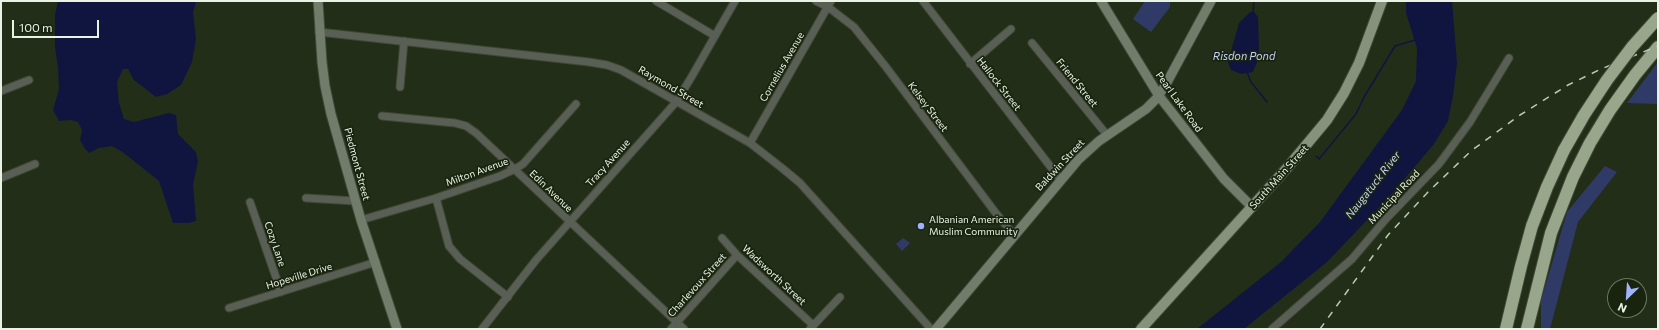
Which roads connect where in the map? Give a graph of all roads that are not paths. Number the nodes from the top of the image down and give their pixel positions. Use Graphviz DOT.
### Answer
graph roads {
  1 [pos="318,1"];
  2 [pos="656,1"];
  3 [pos="736,1"];
  4 [pos="816,1"];
  5 [pos="923,1"];
  6 [pos="1101,1"];
  7 [pos="1211,1"];
  8 [pos="1382,1"];
  9 [pos="830,4"];
  10 [pos="1658,18"];
  11 [pos="1011,29"];
  12 [pos="319,32"];
  13 [pos="715,36"];
  14 [pos="404,41"];
  15 [pos="1032,43"];
  16 [pos="1658,47"];
  17 [pos="1509,58"];
  18 [pos="970,64"];
  19 [pos="29,80"];
  20 [pos="400,87"];
  21 [pos="1,92"];
  22 [pos="1159,96"];
  23 [pos="677,101"];
  24 [pos="576,104"];
  25 [pos="382,116"];
  26 [pos="1107,135"];
  27 [pos="750,143"];
  28 [pos="35,164"];
  29 [pos="515,169"];
  30 [pos="1,178"];
  31 [pos="1060,179"];
  32 [pos="306,198"];
  33 [pos="436,198"];
  34 [pos="355,201"];
  35 [pos="250,202"];
  36 [pos="1252,207"];
  37 [pos="361,220"];
  38 [pos="569,222"];
  39 [pos="1014,235"];
  40 [pos="722,238"];
  41 [pos="738,255"];
  42 [pos="376,262"];
  43 [pos="280,292"];
  44 [pos="840,296"];
  45 [pos="508,297"];
  46 [pos="229,308"];
  47 [pos="677,322"];
  48 [pos="812,327"];
  49 [pos="397,329"];
  50 [pos="482,329"];
  51 [pos="671,329"];
  52 [pos="684,329"];
  53 [pos="931,329"];
  54 [pos="936,329"];
  55 [pos="1141,329"];
  56 [pos="1272,329"];
  57 [pos="1506,329"];
  58 [pos="1527,329"];
  1 -- 12 [label="main road, Piedmont Street"];
  2 -- 13 [label="street"];
  3 -- 13 [label="street, Tracy Avenue"];
  4 -- 9 [label="street, Kelsey Street"];
  5 -- 18 [label="street, Hallock Street"];
  6 -- 22 [label="main road, Pearl Lake Road"];
  7 -- 22 [label="main road, Baldwin Street"];
  8 -- 36 [label="main road, South Main Street"];
  9 -- 27 [label="street, Cornelius Avenue"];
  9 -- 39 [label="street, Kelsey Street"];
  10 -- 57 [label="highway, bridge"];
  11 -- 18 [label="street"];
  12 -- 14 [label="street, Raymond Street"];
  12 -- 34 [label="main road, Piedmont Street"];
  13 -- 23 [label="street, Tracy Avenue"];
  14 -- 20 [label="street"];
  14 -- 23 [label="street, Raymond Street"];
  15 -- 26 [label="street, Friend Street"];
  16 -- 58 [label="highway"];
  17 -- 56 [label="street, Municipal Road"];
  18 -- 31 [label="street, Hallock Street"];
  19 -- 21 [label="street"];
  22 -- 26 [label="main road, Baldwin Street"];
  22 -- 36 [label="main road, Pearl Lake Road"];
  23 -- 27 [label="street, Raymond Street"];
  23 -- 38 [label="street, Tracy Avenue"];
  24 -- 29 [label="street, Milton Avenue"];
  25 -- 29 [label="street, Edin Avenue"];
  26 -- 31 [label="main road, Baldwin Street"];
  27 -- 53 [label="street, Raymond Street"];
  28 -- 30 [label="street"];
  29 -- 33 [label="street, Milton Avenue"];
  29 -- 38 [label="street, Edin Avenue"];
  31 -- 39 [label="main road, Baldwin Street"];
  32 -- 34 [label="street"];
  33 -- 37 [label="street, Milton Avenue"];
  33 -- 45 [label="street"];
  34 -- 37 [label="main road, Piedmont Street"];
  35 -- 43 [label="street, Cozy Lane"];
  36 -- 55 [label="main road, South Main Street"];
  37 -- 42 [label="main road, Piedmont Street"];
  38 -- 45 [label="street, Tracy Avenue"];
  38 -- 47 [label="street, Edin Avenue"];
  39 -- 54 [label="main road, Baldwin Street"];
  40 -- 41 [label="street, Wadsworth Street"];
  41 -- 47 [label="street, Charlevoux Street"];
  41 -- 48 [label="street, Wadsworth Street"];
  42 -- 43 [label="street, Hopeville Drive"];
  42 -- 49 [label="main road, Piedmont Street"];
  43 -- 46 [label="street, Hopeville Drive"];
  44 -- 48 [label="street"];
  45 -- 50 [label="street, Tracy Avenue"];
  47 -- 51 [label="street, Charlevoux Street"];
  47 -- 52 [label="street, Edin Avenue"];
}
